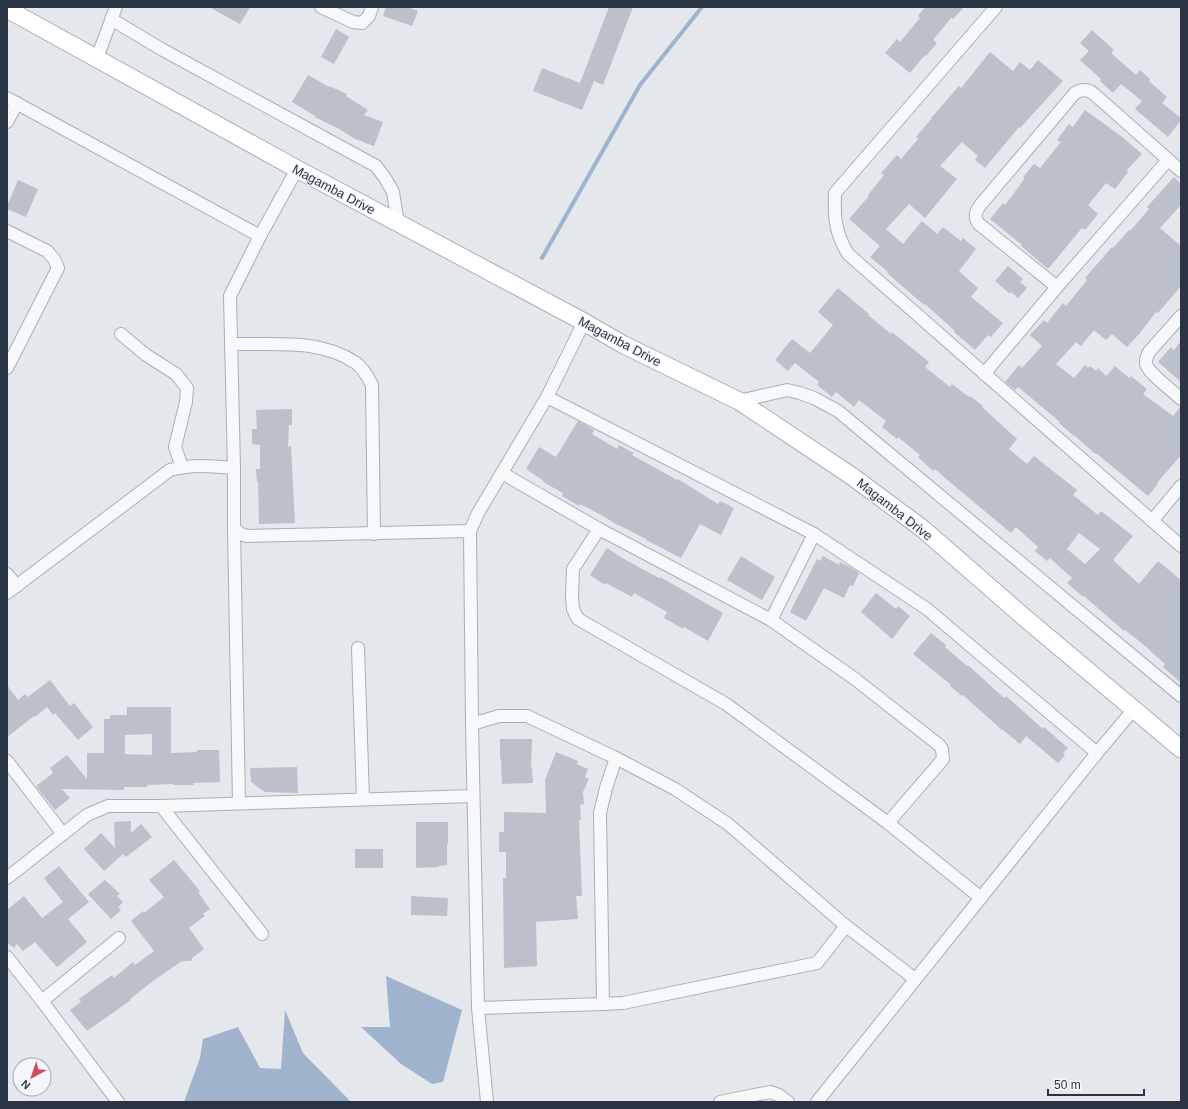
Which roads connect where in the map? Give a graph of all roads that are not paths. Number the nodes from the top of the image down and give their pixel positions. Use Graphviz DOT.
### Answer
graph roads {
  1 [pos="116,7"];
  2 [pos="321,7"];
  3 [pos="372,7"];
  4 [pos="996,7"];
  5 [pos="7,9"];
  6 [pos="111,19"];
  7 [pos="97,58"];
  8 [pos="12,101"];
  9 [pos="7,122"];
  10 [pos="1168,160"];
  11 [pos="297,169"];
  12 [pos="1181,171"];
  13 [pos="398,224"];
  14 [pos="7,231"];
  15 [pos="260,236"];
  16 [pos="1057,287"];
  17 [pos="1181,316"];
  18 [pos="584,322"];
  19 [pos="121,334"];
  20 [pos="231,344"];
  21 [pos="7,368"];
  22 [pos="984,374"];
  23 [pos="547,397"];
  24 [pos="1181,398"];
  25 [pos="739,401"];
  26 [pos="182,467"];
  27 [pos="234,468"];
  28 [pos="502,473"];
  29 [pos="1181,486"];
  30 [pos="1152,521"];
  31 [pos="234,528"];
  32 [pos="599,529"];
  33 [pos="470,531"];
  34 [pos="374,534"];
  35 [pos="814,534"];
  36 [pos="1181,546"];
  37 [pos="7,574"];
  38 [pos="12,590"];
  39 [pos="771,620"];
  40 [pos="358,648"];
  41 [pos="1181,696"];
  42 [pos="1134,709"];
  43 [pos="472,724"];
  44 [pos="1181,749"];
  45 [pos="1097,753"];
  46 [pos="616,758"];
  47 [pos="7,761"];
  48 [pos="474,796"];
  49 [pos="363,799"];
  50 [pos="239,803"];
  51 [pos="161,806"];
  52 [pos="888,823"];
  53 [pos="63,834"];
  54 [pos="7,878"];
  55 [pos="981,898"];
  56 [pos="846,926"];
  57 [pos="262,934"];
  58 [pos="120,938"];
  59 [pos="7,957"];
  60 [pos="915,979"];
  61 [pos="42,1001"];
  62 [pos="603,1004"];
  63 [pos="478,1008"];
  64 [pos="118,1102"];
  65 [pos="487,1102"];
  66 [pos="720,1102"];
  67 [pos="788,1102"];
  68 [pos="817,1102"];
  1 -- 6 [label="street"];
  2 -- 3 [label="street"];
  4 -- 22 [label="street"];
  5 -- 7 [label="street, Magamba Drive"];
  6 -- 7 [label="street"];
  6 -- 13 [label="street"];
  7 -- 11 [label="street, Magamba Drive"];
  8 -- 9 [label="street"];
  8 -- 15 [label="street"];
  10 -- 12 [label="street"];
  10 -- 16 [label="street"];
  10 -- 16 [label="street"];
  11 -- 13 [label="street, Magamba Drive"];
  11 -- 15 [label="street"];
  13 -- 18 [label="street, Magamba Drive"];
  14 -- 21 [label="street"];
  15 -- 20 [label="street"];
  16 -- 22 [label="street"];
  17 -- 24 [label="street"];
  18 -- 23 [label="street"];
  18 -- 25 [label="street, Magamba Drive"];
  19 -- 26 [label="street"];
  20 -- 27 [label="street"];
  20 -- 34 [label="street"];
  22 -- 30 [label="street"];
  23 -- 28 [label="street"];
  23 -- 35 [label="street"];
  25 -- 41 [label="street"];
  25 -- 42 [label="street, Magamba Drive"];
  26 -- 27 [label="street"];
  26 -- 38 [label="street"];
  27 -- 31 [label="street"];
  28 -- 32 [label="street"];
  28 -- 33 [label="street"];
  29 -- 30 [label="street"];
  30 -- 36 [label="street"];
  31 -- 34 [label="street"];
  31 -- 50 [label="street"];
  32 -- 39 [label="street"];
  32 -- 52 [label="street"];
  33 -- 34 [label="street"];
  33 -- 43 [label="street"];
  35 -- 39 [label="street"];
  35 -- 45 [label="street"];
  37 -- 38 [label="street"];
  39 -- 52 [label="street"];
  40 -- 49 [label="street"];
  42 -- 44 [label="street, Magamba Drive"];
  42 -- 45 [label="street"];
  43 -- 46 [label="street"];
  43 -- 48 [label="street"];
  45 -- 55 [label="street"];
  46 -- 56 [label="street"];
  46 -- 62 [label="street"];
  47 -- 53 [label="street"];
  48 -- 49 [label="street"];
  48 -- 63 [label="street"];
  49 -- 50 [label="street"];
  50 -- 51 [label="street"];
  51 -- 53 [label="street"];
  51 -- 57 [label="street"];
  52 -- 55 [label="street"];
  53 -- 54 [label="street"];
  55 -- 60 [label="street"];
  56 -- 60 [label="street"];
  56 -- 62 [label="street"];
  58 -- 61 [label="street"];
  59 -- 61 [label="street"];
  60 -- 68 [label="street"];
  61 -- 64 [label="street"];
  62 -- 63 [label="street"];
  63 -- 65 [label="street"];
  66 -- 67 [label="street"];
}
